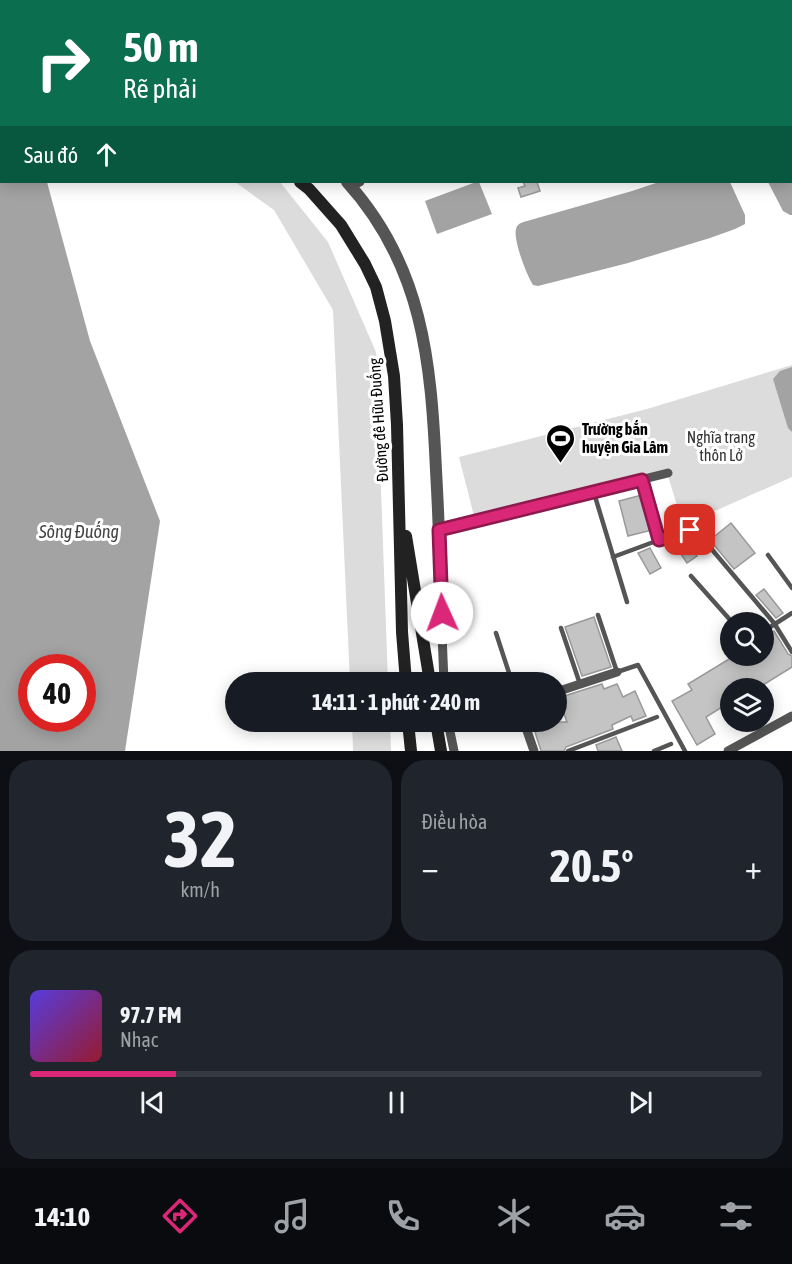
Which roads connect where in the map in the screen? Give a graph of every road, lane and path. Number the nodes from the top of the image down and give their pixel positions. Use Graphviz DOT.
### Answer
graph roads {
  1 [pos="301,183"];
  2 [pos="353,183"];
  3 [pos="668,473"];
  4 [pos="642,480"];
  5 [pos="594,493"];
  6 [pos="400,500"];
  7 [pos="439,530"];
  8 [pos="659,540"];
  9 [pos="768,555"];
  10 [pos="613,557"];
  11 [pos="691,576"];
  12 [pos="792,588"];
  13 [pos="627,602"];
  14 [pos="723,612"];
  15 [pos="764,612"];
  16 [pos="792,613"];
  17 [pos="598,615"];
  18 [pos="774,624"];
  19 [pos="561,628"];
  20 [pos="496,633"];
  21 [pos="442,634"];
  22 [pos="792,652"];
  23 [pos="405,672"];
  24 [pos="428,672"];
  25 [pos="444,672"];
  26 [pos="509,672"];
  27 [pos="617,672"];
  28 [pos="580,684"];
  29 [pos="567,688"];
  30 [pos="792,716"];
  31 [pos="657,717"];
  32 [pos="409,732"];
  33 [pos="438,732"];
  34 [pos="450,732"];
  35 [pos="527,732"];
  36 [pos="671,744"];
  37 [pos="411,751"];
  38 [pos="441,751"];
  39 [pos="454,751"];
  40 [pos="534,751"];
  41 [pos="568,751"];
  42 [pos="654,751"];
  43 [pos="685,751"];
  44 [pos="728,751"];
  1 -- 6 [label="main road, Đường đê Hữu Đuống"];
  2 -- 7 [label="street"];
  3 -- 4 [label="street"];
  4 -- 5 [label="street"];
  4 -- 8 [label="lane"];
  5 -- 7 [label="street"];
  5 -- 10 [label="lane"];
  6 -- 23 [label="main road, Đường đê Hữu Đuống"];
  6 -- 24 [label="main road"];
  7 -- 21 [label="street"];
  8 -- 10 [label="lane"];
  8 -- 15 [label="lane"];
  9 -- 12 [label="lane"];
  10 -- 13 [label="lane"];
  11 -- 14 [label="lane"];
  16 -- 18 [label="lane"];
  17 -- 27 [label="lane"];
  18 -- 22 [label="lane"];
  19 -- 28 [label="lane"];
  20 -- 26 [label="lane"];
  21 -- 25 [label="street"];
  27 -- 28 [label="street"];
  27 -- 43 [label="lane"];
  28 -- 29 [label="street"];
  30 -- 44 [label="street"];
  31 -- 41 [label="lane"];
  32 -- 37 [label="main road"];
  33 -- 38 [label="main road"];
  34 -- 39 [label="street"];
  35 -- 40 [label="street"];
  36 -- 42 [label="lane"];
}
